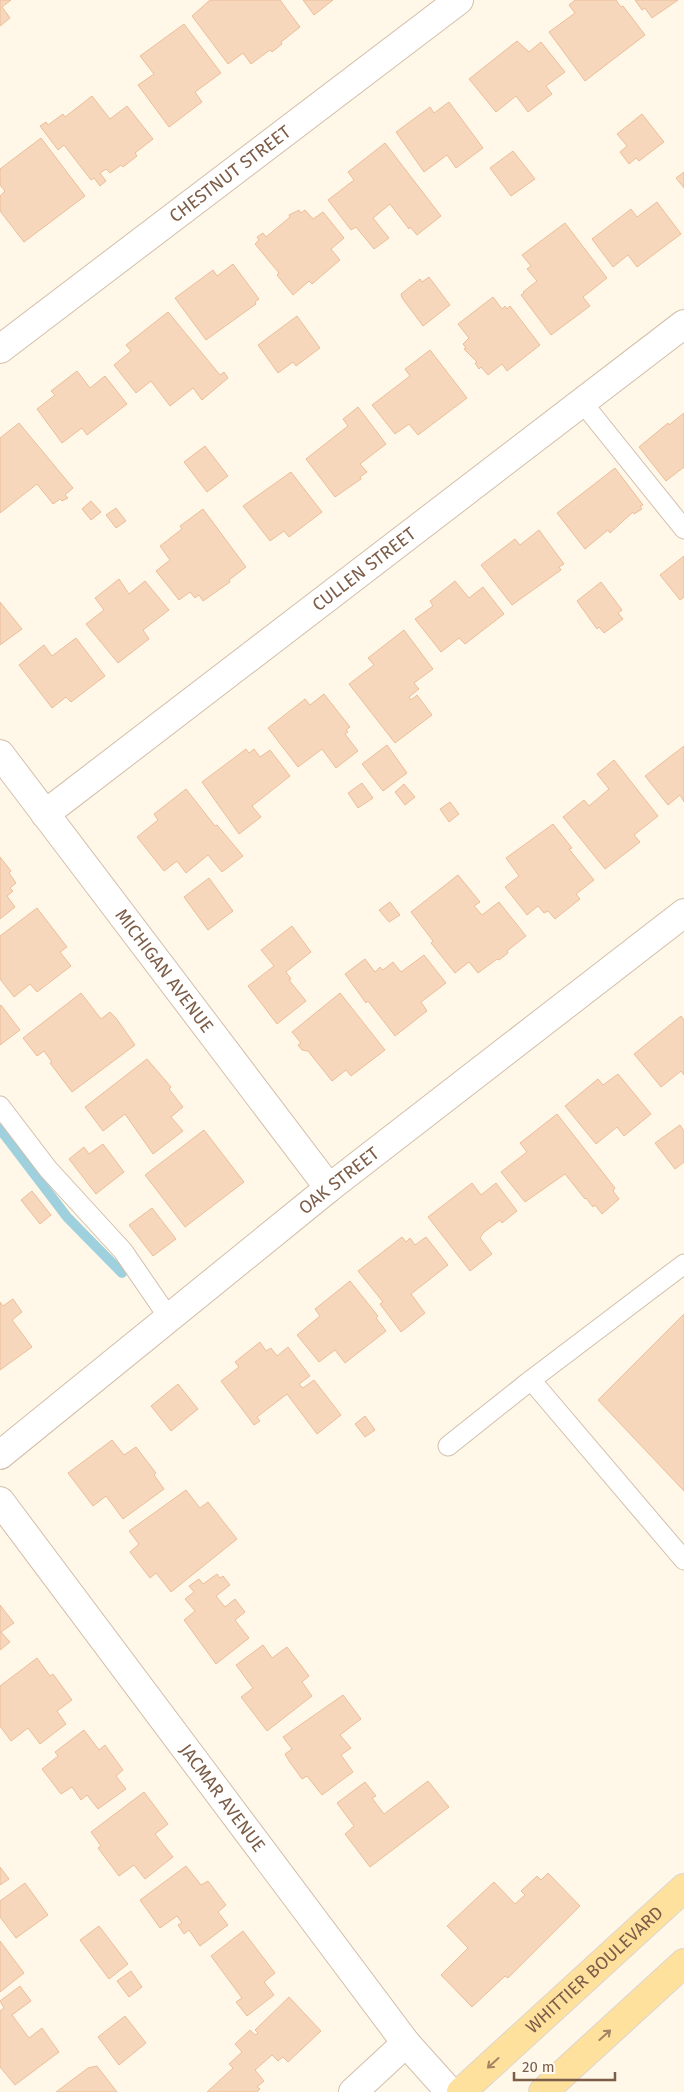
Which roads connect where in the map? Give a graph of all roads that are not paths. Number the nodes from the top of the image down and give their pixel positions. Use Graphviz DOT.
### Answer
graph roads {
  1 [pos="459,0"];
  2 [pos="684,324"];
  3 [pos="0,349"];
  4 [pos="582,402"];
  5 [pos="684,529"];
  6 [pos="0,754"];
  7 [pos="46,814"];
  8 [pos="684,913"];
  9 [pos="0,1106"];
  10 [pos="329,1188"];
  11 [pos="684,1264"];
  12 [pos="169,1318"];
  13 [pos="531,1380"];
  14 [pos="448,1446"];
  15 [pos="0,1455"];
  16 [pos="0,1501"];
  17 [pos="684,1560"];
  18 [pos="684,1888"];
  19 [pos="683,1966"];
  20 [pos="406,2043"];
  21 [pos="352,2092"];
  22 [pos="450,2092"];
  23 [pos="461,2092"];
  24 [pos="543,2092"];
  1 -- 3 [label="street, CHESTNUT STREET"];
  2 -- 4 [label="street, CULLEN STREET"];
  4 -- 5 [label="lane"];
  4 -- 7 [label="street, CULLEN STREET"];
  6 -- 7 [label="street, MICHIGAN AVENUE"];
  7 -- 10 [label="street, MICHIGAN AVENUE"];
  8 -- 10 [label="street, OAK STREET"];
  9 -- 12 [label="lane"];
  10 -- 12 [label="street, OAK STREET"];
  11 -- 13 [label="lane"];
  12 -- 15 [label="street, OAK STREET"];
  13 -- 14 [label="lane"];
  13 -- 17 [label="lane"];
  16 -- 20 [label="street, JACMAR AVENUE"];
  18 -- 23 [label="main road, WHITTIER BOULEVARD, one-way"];
  24 -- 19 [label="main road, one-way"];
  20 -- 21 [label="street"];
  20 -- 22 [label="street, JACMAR AVENUE"];
}
